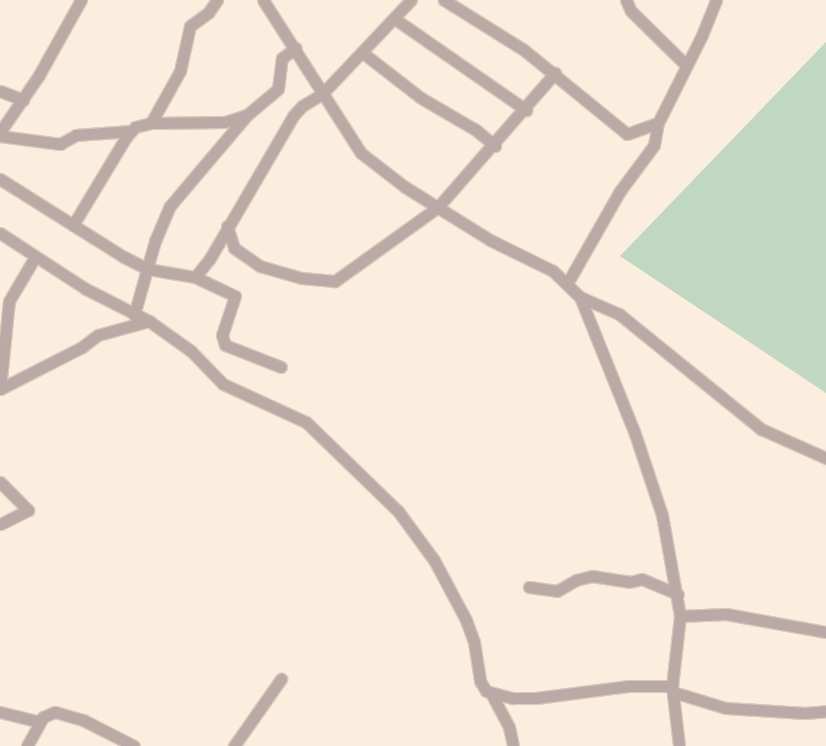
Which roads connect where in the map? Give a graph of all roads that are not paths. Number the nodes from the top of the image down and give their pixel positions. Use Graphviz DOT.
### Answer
graph roads {
  1 [pos="81,0"];
  2 [pos="218,0"];
  3 [pos="263,0"];
  4 [pos="411,0"];
  5 [pos="444,0"];
  6 [pos="626,0"];
  7 [pos="716,0"];
  8 [pos="395,18"];
  9 [pos="296,48"];
  10 [pos="363,53"];
  11 [pos="686,65"];
  12 [pos="555,74"];
  13 [pos="0,91"];
  14 [pos="322,94"];
  15 [pos="23,100"];
  16 [pos="526,110"];
  17 [pos="247,115"];
  18 [pos="151,123"];
  19 [pos="658,123"];
  20 [pos="131,131"];
  21 [pos="0,132"];
  22 [pos="0,136"];
  23 [pos="494,146"];
  24 [pos="0,180"];
  25 [pos="438,207"];
  26 [pos="73,225"];
  27 [pos="227,226"];
  28 [pos="0,233"];
  29 [pos="35,257"];
  30 [pos="148,269"];
  31 [pos="195,277"];
  32 [pos="568,282"];
  33 [pos="580,297"];
  34 [pos="134,314"];
  35 [pos="149,320"];
  36 [pos="281,367"];
  37 [pos="826,458"];
  38 [pos="0,482"];
  39 [pos="0,524"];
  40 [pos="529,586"];
  41 [pos="678,594"];
  42 [pos="680,616"];
  43 [pos="826,632"];
  44 [pos="281,679"];
  45 [pos="673,689"];
  46 [pos="492,695"];
  47 [pos="826,710"];
  48 [pos="0,712"];
  49 [pos="40,722"];
  50 [pos="27,746"];
  51 [pos="134,746"];
  52 [pos="234,746"];
  53 [pos="513,746"];
  54 [pos="679,746"];
  1 -- 15 [label="street"];
  2 -- 18 [label="street"];
  3 -- 9 [label="street"];
  4 -- 8 [label="street"];
  5 -- 12 [label="street"];
  6 -- 11 [label="street"];
  7 -- 11 [label="street"];
  8 -- 10 [label="street"];
  8 -- 16 [label="street"];
  9 -- 14 [label="street"];
  9 -- 17 [label="street"];
  10 -- 14 [label="street"];
  10 -- 23 [label="street"];
  11 -- 19 [label="street"];
  12 -- 16 [label="street"];
  12 -- 19 [label="street"];
  13 -- 15 [label="street"];
  14 -- 25 [label="street"];
  14 -- 27 [label="street"];
  15 -- 21 [label="street"];
  16 -- 23 [label="street"];
  17 -- 18 [label="street"];
  17 -- 30 [label="street"];
  18 -- 20 [label="street"];
  19 -- 32 [label="street"];
  20 -- 22 [label="street"];
  20 -- 26 [label="street"];
  23 -- 25 [label="street"];
  24 -- 26 [label="street"];
  25 -- 27 [label="street"];
  25 -- 32 [label="street"];
  26 -- 30 [label="street"];
  27 -- 31 [label="street"];
  28 -- 29 [label="street"];
  29 -- 34 [label="street"];
  29 -- 35 [label="street"];
  30 -- 31 [label="street"];
  30 -- 34 [label="street"];
  31 -- 36 [label="street"];
  32 -- 33 [label="street"];
  33 -- 37 [label="street"];
  33 -- 41 [label="street"];
  34 -- 35 [label="street"];
  35 -- 46 [label="street"];
  38 -- 39 [label="street"];
  40 -- 41 [label="street"];
  41 -- 42 [label="street"];
  42 -- 43 [label="street"];
  42 -- 45 [label="street"];
  44 -- 52 [label="street"];
  45 -- 46 [label="street"];
  45 -- 47 [label="street"];
  45 -- 54 [label="street"];
  46 -- 53 [label="street"];
  48 -- 49 [label="street"];
  49 -- 50 [label="street"];
  49 -- 51 [label="street"];
}
